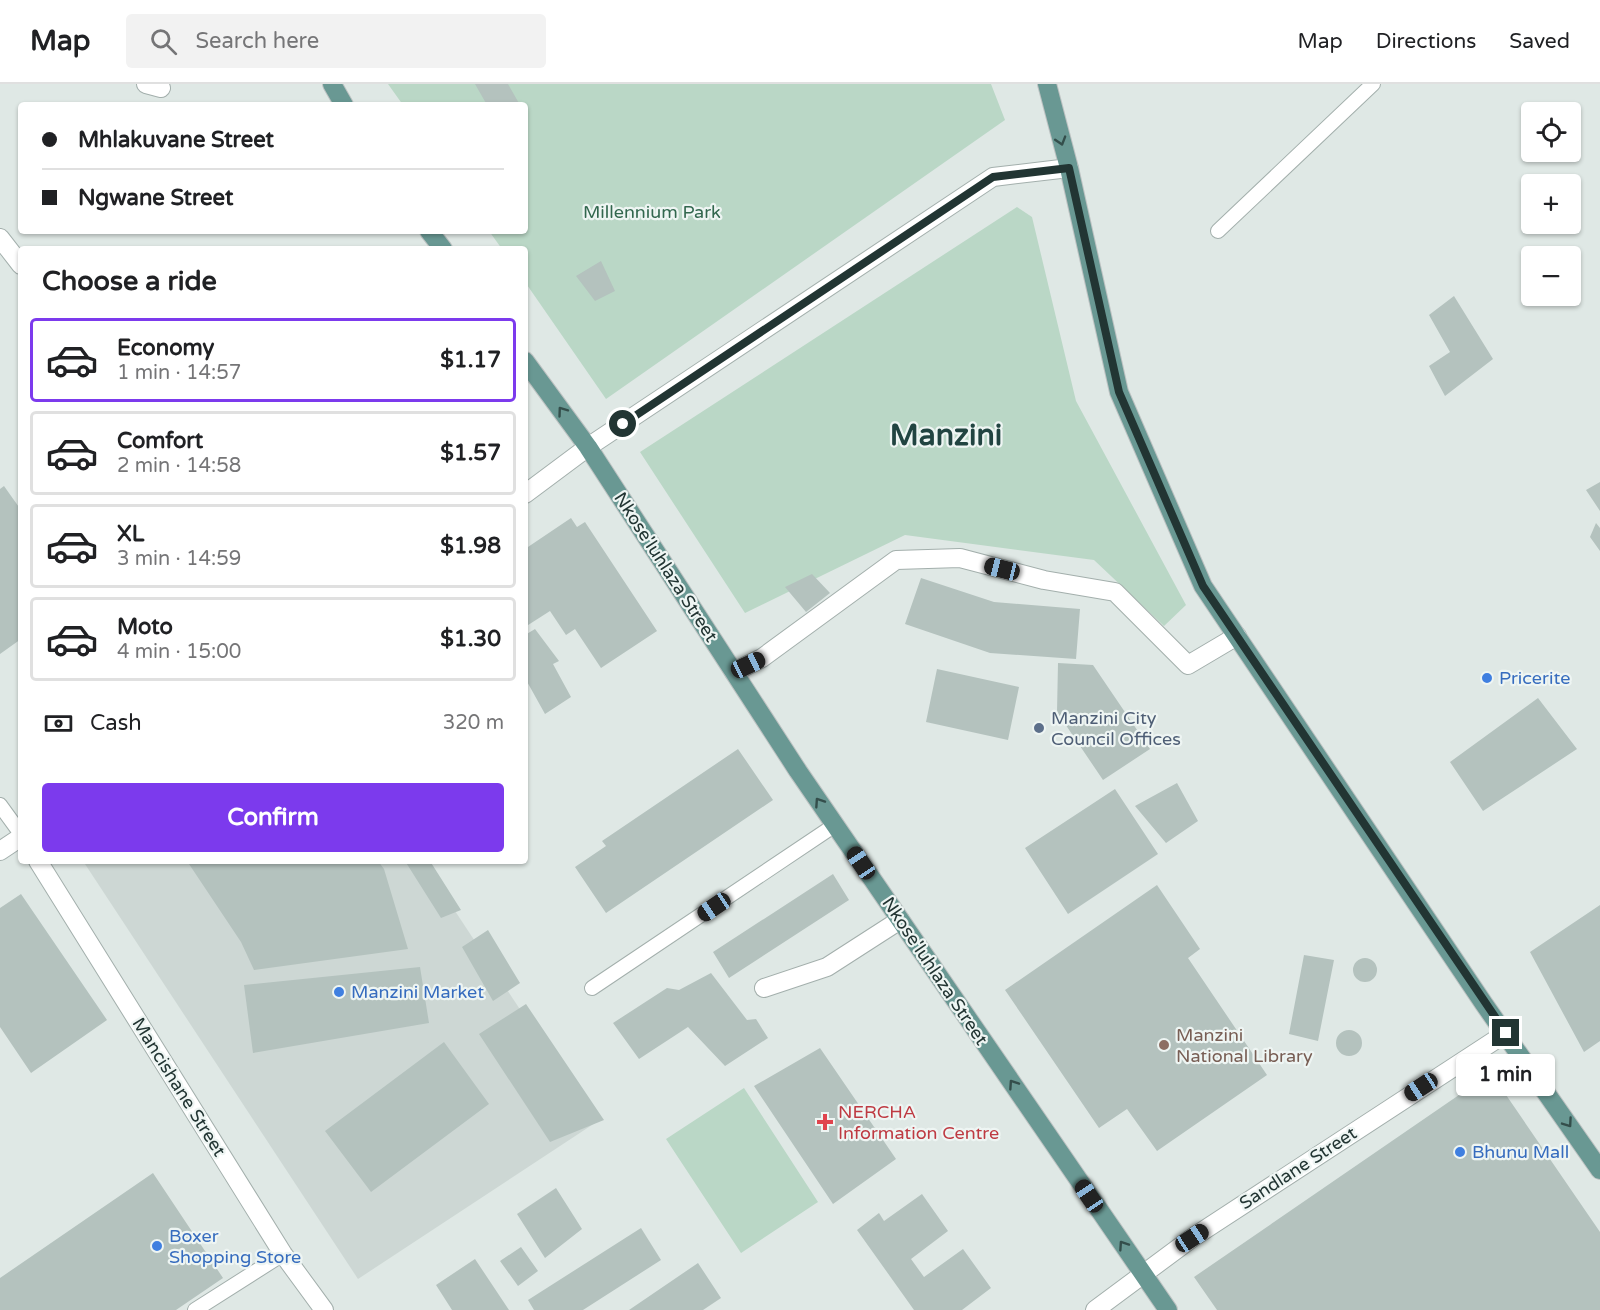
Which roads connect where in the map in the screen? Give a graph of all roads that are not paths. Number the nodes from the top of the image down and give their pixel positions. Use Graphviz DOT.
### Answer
graph roads {
  1 [pos="332,84"];
  2 [pos="1047,84"];
  3 [pos="1370,84"];
  4 [pos="342,102"];
  5 [pos="1069,168"];
  6 [pos="1218,231"];
  7 [pos="0,238"];
  8 [pos="18,261"];
  9 [pos="528,365"];
  10 [pos="588,447"];
  11 [pos="528,492"];
  12 [pos="1237,636"];
  13 [pos="734,672"];
  14 [pos="0,805"];
  15 [pos="835,825"];
  16 [pos="18,832"];
  17 [pos="18,838"];
  18 [pos="0,851"];
  19 [pos="40,864"];
  20 [pos="900,920"];
  21 [pos="592,988"];
  22 [pos="764,988"];
  23 [pos="1506,1033"];
  24 [pos="1600,1170"];
  25 [pos="283,1254"];
  26 [pos="1144,1275"];
  27 [pos="195,1310"];
  28 [pos="324,1310"];
  29 [pos="1095,1310"];
  30 [pos="1168,1310"];
  1 -- 4 [label="main road"];
  2 -- 5 [label="main road, one-way"];
  3 -- 6 [label="lane"];
  5 -- 10 [label="street"];
  5 -- 12 [label="main road"];
  7 -- 8 [label="street"];
  10 -- 9 [label="main road, Nkose'luhlaza Street, one-way"];
  10 -- 11 [label="street"];
  10 -- 13 [label="main road, Nkose'luhlaza Street"];
  12 -- 13 [label="street"];
  12 -- 23 [label="main road"];
  15 -- 13 [label="main road, Nkose'luhlaza Street, one-way"];
  14 -- 16 [label="lane"];
  15 -- 20 [label="main road, Nkose'luhlaza Street"];
  15 -- 21 [label="lane"];
  17 -- 18 [label="street"];
  19 -- 25 [label="street, Mancishane Street"];
  20 -- 22 [label="street"];
  26 -- 20 [label="main road, Nkose'luhlaza Street, one-way"];
  23 -- 24 [label="main road, one-way"];
  23 -- 26 [label="street, Sandlane Street"];
  25 -- 27 [label="lane"];
  25 -- 28 [label="street, Mancishane Street"];
  26 -- 29 [label="street, Sandlane Street"];
  26 -- 30 [label="main road, Nkose'luhlaza Street"];
}
